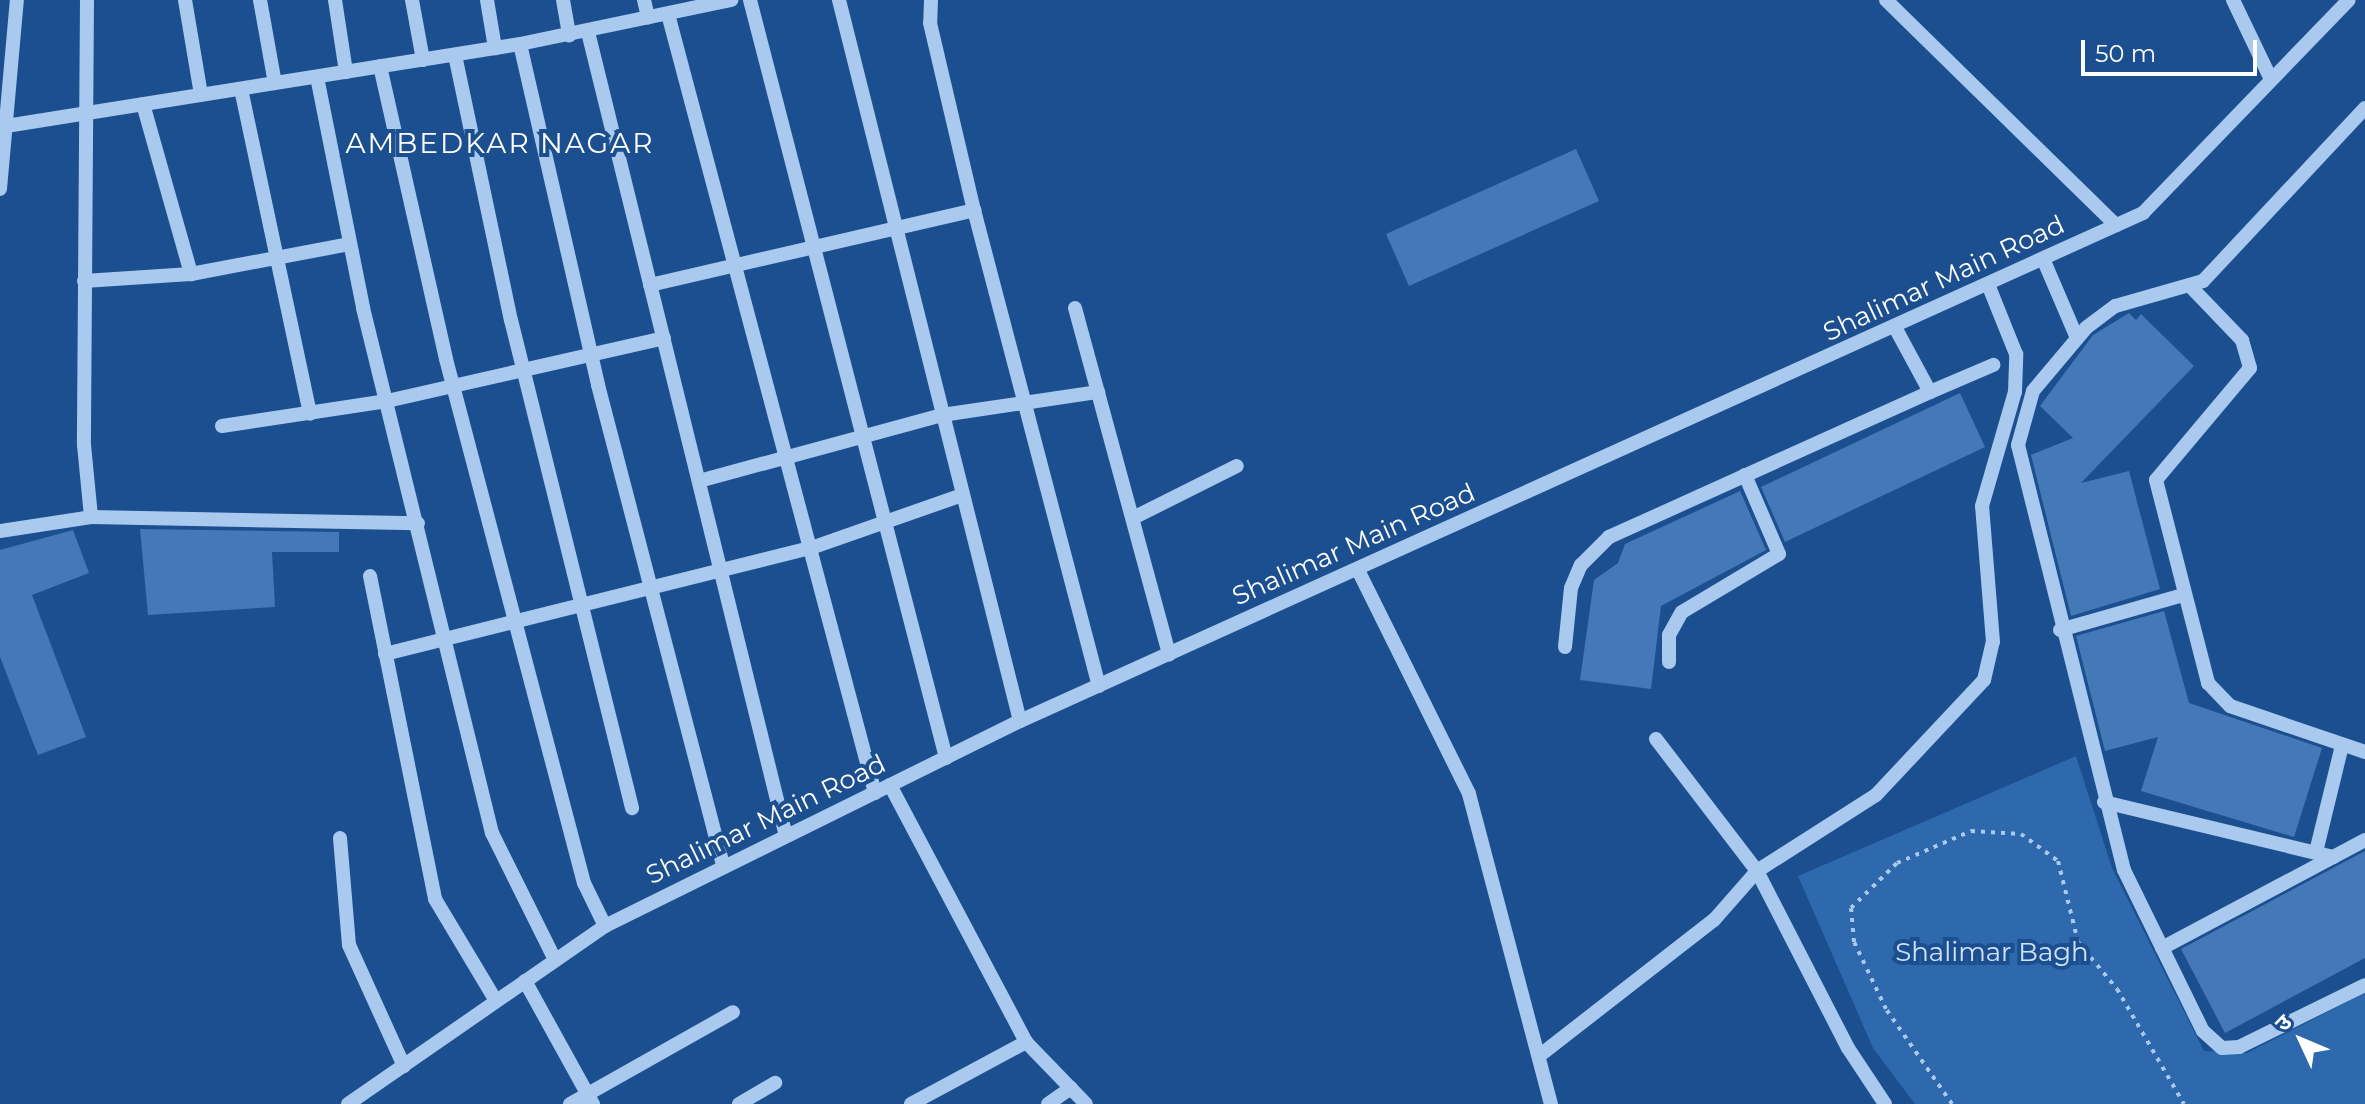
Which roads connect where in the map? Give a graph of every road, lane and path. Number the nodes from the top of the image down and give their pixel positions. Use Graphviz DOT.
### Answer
graph roads {
  1 [pos="17,0"];
  2 [pos="87,0"];
  3 [pos="185,0"];
  4 [pos="260,0"];
  5 [pos="335,0"];
  6 [pos="412,0"];
  7 [pos="487,0"];
  8 [pos="563,0"];
  9 [pos="644,0"];
  10 [pos="731,0"];
  11 [pos="750,0"];
  12 [pos="839,0"];
  13 [pos="931,0"];
  14 [pos="1886,0"];
  15 [pos="2233,0"];
  16 [pos="2349,0"];
  17 [pos="668,14"];
  18 [pos="648,18"];
  19 [pos="588,32"];
  20 [pos="569,35"];
  21 [pos="520,44"];
  22 [pos="495,48"];
  23 [pos="455,55"];
  24 [pos="423,60"];
  25 [pos="380,66"];
  26 [pos="346,72"];
  27 [pos="2269,75"];
  28 [pos="317,77"];
  29 [pos="275,83"];
  30 [pos="241,89"];
  31 [pos="201,95"];
  32 [pos="143,104"];
  33 [pos="2365,108"];
  34 [pos="84,113"];
  35 [pos="6,126"];
  36 [pos="0,189"];
  37 [pos="974,210"];
  38 [pos="2116,225"];
  39 [pos="895,228"];
  40 [pos="350,244"];
  41 [pos="814,247"];
  42 [pos="276,253"];
  43 [pos="2044,261"];
  44 [pos="735,265"];
  45 [pos="191,274"];
  46 [pos="84,281"];
  47 [pos="650,285"];
  48 [pos="2190,286"];
  49 [pos="1989,287"];
  50 [pos="1075,308"];
  51 [pos="1896,329"];
  52 [pos="664,338"];
  53 [pos="2077,338"];
  54 [pos="591,355"];
  55 [pos="1993,365"];
  56 [pos="524,370"];
  57 [pos="453,386"];
  58 [pos="1098,392"];
  59 [pos="1930,392"];
  60 [pos="387,401"];
  61 [pos="1026,406"];
  62 [pos="310,414"];
  63 [pos="942,415"];
  64 [pos="222,426"];
  65 [pos="863,436"];
  66 [pos="786,457"];
  67 [pos="1237,466"];
  68 [pos="1745,475"];
  69 [pos="699,481"];
  70 [pos="962,495"];
  71 [pos="91,517"];
  72 [pos="1133,518"];
  73 [pos="884,522"];
  74 [pos="418,523"];
  75 [pos="0,531"];
  76 [pos="811,548"];
  77 [pos="721,570"];
  78 [pos="1358,570"];
  79 [pos="370,576"];
  80 [pos="652,588"];
  81 [pos="2183,595"];
  82 [pos="582,605"];
  83 [pos="518,621"];
  84 [pos="2060,630"];
  85 [pos="447,639"];
  86 [pos="1565,647"];
  87 [pos="385,654"];
  88 [pos="1169,654"];
  89 [pos="1669,662"];
  90 [pos="1099,686"];
  91 [pos="1020,721"];
  92 [pos="1656,739"];
  93 [pos="2342,745"];
  94 [pos="2365,752"];
  95 [pos="946,758"];
  96 [pos="890,785"];
  97 [pos="875,793"];
  98 [pos="2104,802"];
  99 [pos="632,808"];
  100 [pos="786,836"];
  101 [pos="340,838"];
  102 [pos="2365,840"];
  103 [pos="2316,852"];
  104 [pos="2333,857"];
  105 [pos="724,867"];
  106 [pos="1757,871"];
  107 [pos="605,926"];
  108 [pos="2162,948"];
  109 [pos="555,960"];
  110 [pos="525,981"];
  111 [pos="2365,985"];
  112 [pos="496,1001"];
  113 [pos="733,1012"];
  114 [pos="1026,1042"];
  115 [pos="1539,1056"];
  116 [pos="404,1066"];
  117 [pos="775,1083"];
  118 [pos="1071,1088"];
  119 [pos="591,1099"];
  120 [pos="348,1104"];
  121 [pos="570,1104"];
  122 [pos="739,1104"];
  123 [pos="911,1104"];
  124 [pos="1048,1104"];
  125 [pos="1086,1104"];
  126 [pos="1551,1104"];
  127 [pos="1885,1104"];
  128 [pos="1952,1104"];
  129 [pos="2184,1104"];
  1 -- 35 [label="street"];
  2 -- 34 [label="street"];
  3 -- 31 [label="street"];
  4 -- 29 [label="street"];
  5 -- 26 [label="street"];
  6 -- 24 [label="street"];
  7 -- 22 [label="street"];
  8 -- 20 [label="street"];
  9 -- 18 [label="street"];
  10 -- 17 [label="street"];
  11 -- 41 [label="street"];
  12 -- 39 [label="street"];
  13 -- 37 [label="street"];
  14 -- 38 [label="street"];
  15 -- 27 [label="street"];
  16 -- 27 [label="street, Shalimar Main Road"];
  17 -- 18 [label="street"];
  17 -- 44 [label="street"];
  18 -- 19 [label="street"];
  19 -- 20 [label="street"];
  19 -- 47 [label="street"];
  20 -- 21 [label="street"];
  21 -- 22 [label="street"];
  21 -- 54 [label="street"];
  22 -- 23 [label="street"];
  23 -- 24 [label="street"];
  23 -- 56 [label="street"];
  24 -- 25 [label="street"];
  25 -- 26 [label="street"];
  25 -- 57 [label="street"];
  26 -- 28 [label="street"];
  27 -- 38 [label="street, Shalimar Main Road"];
  28 -- 29 [label="street"];
  28 -- 40 [label="street"];
  29 -- 30 [label="street"];
  30 -- 31 [label="street"];
  30 -- 42 [label="street"];
  31 -- 32 [label="street"];
  32 -- 34 [label="street"];
  32 -- 45 [label="street"];
  33 -- 48 [label="street"];
  34 -- 35 [label="street"];
  34 -- 46 [label="street"];
  35 -- 36 [label="street"];
  37 -- 39 [label="street"];
  37 -- 61 [label="street"];
  38 -- 43 [label="street, Shalimar Main Road"];
  39 -- 41 [label="street"];
  39 -- 63 [label="street"];
  40 -- 42 [label="street"];
  40 -- 60 [label="street"];
  41 -- 44 [label="street"];
  41 -- 65 [label="street"];
  42 -- 45 [label="street"];
  42 -- 62 [label="street"];
  43 -- 49 [label="street, Shalimar Main Road"];
  43 -- 53 [label="street"];
  44 -- 47 [label="street"];
  44 -- 66 [label="street"];
  45 -- 46 [label="street"];
  46 -- 71 [label="street"];
  47 -- 52 [label="street"];
  48 -- 53 [label="street"];
  48 -- 81 [label="street"];
  49 -- 51 [label="street, Shalimar Main Road"];
  49 -- 106 [label="street"];
  50 -- 58 [label="street"];
  51 -- 59 [label="street"];
  51 -- 78 [label="street, Shalimar Main Road"];
  52 -- 54 [label="street"];
  52 -- 69 [label="street"];
  53 -- 84 [label="street"];
  54 -- 56 [label="street"];
  54 -- 80 [label="street"];
  55 -- 59 [label="street"];
  56 -- 57 [label="street"];
  56 -- 82 [label="street"];
  57 -- 60 [label="street"];
  57 -- 83 [label="street"];
  58 -- 61 [label="street"];
  58 -- 72 [label="street"];
  59 -- 68 [label="street"];
  60 -- 62 [label="street"];
  60 -- 74 [label="street"];
  61 -- 63 [label="street"];
  61 -- 90 [label="street"];
  62 -- 64 [label="street"];
  63 -- 65 [label="street"];
  63 -- 70 [label="street"];
  65 -- 66 [label="street"];
  65 -- 73 [label="street"];
  66 -- 69 [label="street"];
  66 -- 76 [label="street"];
  67 -- 72 [label="street"];
  68 -- 86 [label="street"];
  68 -- 89 [label="street"];
  69 -- 77 [label="street"];
  70 -- 73 [label="street"];
  70 -- 91 [label="street"];
  71 -- 74 [label="street"];
  71 -- 75 [label="street"];
  72 -- 88 [label="street"];
  73 -- 76 [label="street"];
  73 -- 95 [label="street"];
  74 -- 85 [label="street"];
  76 -- 77 [label="street"];
  76 -- 97 [label="street"];
  77 -- 80 [label="street"];
  77 -- 100 [label="street"];
  78 -- 88 [label="street, Shalimar Main Road"];
  78 -- 115 [label="street"];
  79 -- 87 [label="street"];
  80 -- 82 [label="street"];
  80 -- 105 [label="street"];
  81 -- 84 [label="street"];
  81 -- 93 [label="street"];
  82 -- 83 [label="street"];
  82 -- 99 [label="street"];
  83 -- 85 [label="street"];
  83 -- 107 [label="street"];
  84 -- 98 [label="street"];
  85 -- 87 [label="street"];
  85 -- 109 [label="street"];
  87 -- 112 [label="street"];
  88 -- 90 [label="street, Shalimar Main Road"];
  90 -- 91 [label="street, Shalimar Main Road"];
  91 -- 95 [label="street, Shalimar Main Road"];
  92 -- 106 [label="street"];
  93 -- 94 [label="street"];
  93 -- 103 [label="street"];
  95 -- 96 [label="street, Shalimar Main Road"];
  96 -- 97 [label="street, Shalimar Main Road"];
  96 -- 114 [label="street"];
  97 -- 100 [label="street, Shalimar Main Road"];
  98 -- 103 [label="street"];
  98 -- 108 [label="street"];
  100 -- 105 [label="street, Shalimar Main Road"];
  101 -- 116 [label="street"];
  102 -- 104 [label="street"];
  103 -- 104 [label="street"];
  104 -- 108 [label="street"];
  105 -- 107 [label="street, Shalimar Main Road"];
  106 -- 115 [label="street"];
  106 -- 127 [label="street"];
  107 -- 109 [label="street, Shalimar Main Road"];
  108 -- 111 [label="street"];
  109 -- 110 [label="street, Shalimar Main Road"];
  110 -- 112 [label="street, Shalimar Main Road"];
  110 -- 119 [label="street"];
  112 -- 116 [label="street, Shalimar Main Road"];
  113 -- 119 [label="street"];
  114 -- 118 [label="street"];
  114 -- 123 [label="street"];
  115 -- 126 [label="street"];
  116 -- 120 [label="street, Shalimar Main Road"];
  117 -- 122 [label="street"];
  118 -- 124 [label="street"];
  118 -- 125 [label="street"];
  119 -- 121 [label="street"];
  128 -- 129 [label="path"];
}
